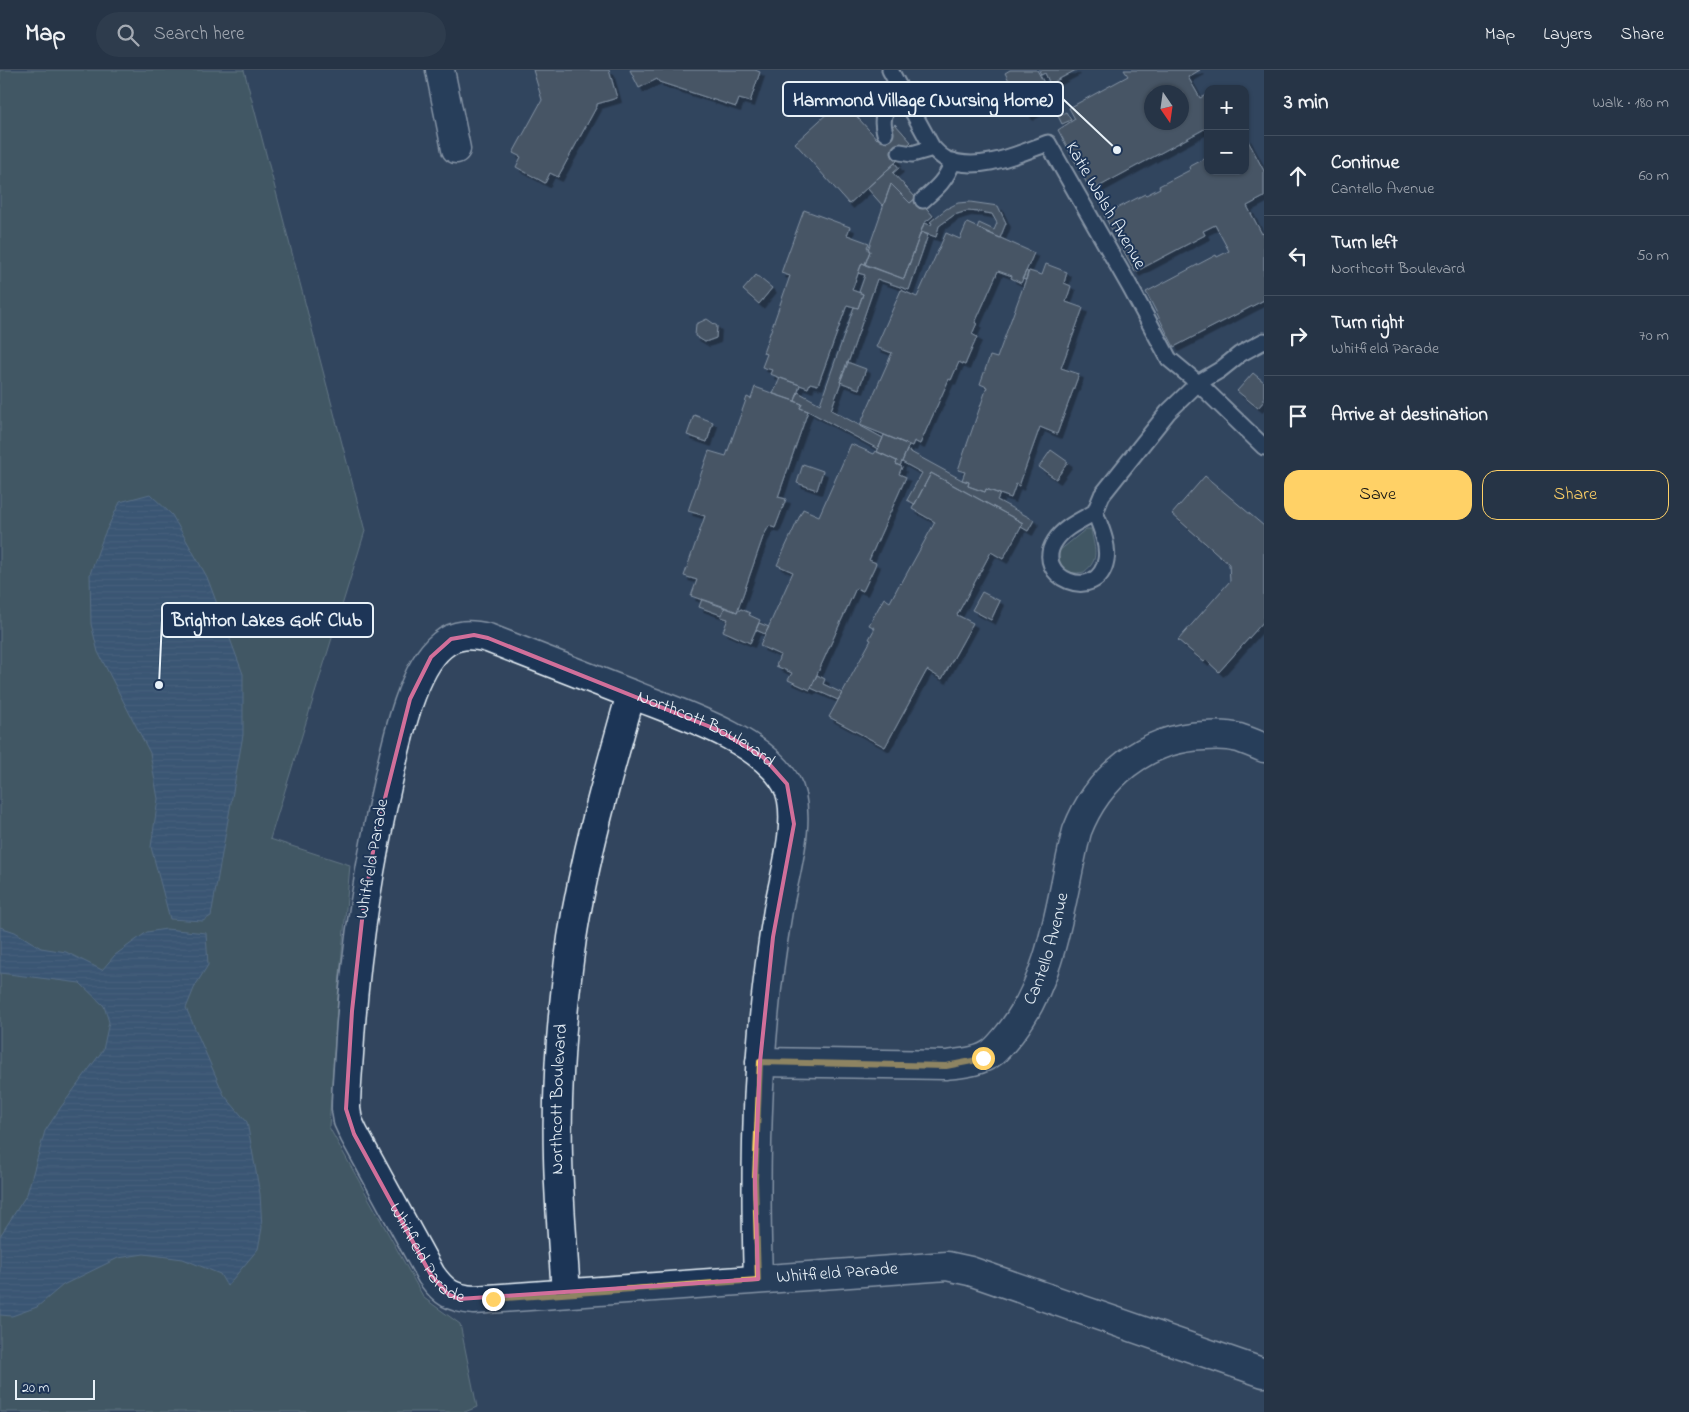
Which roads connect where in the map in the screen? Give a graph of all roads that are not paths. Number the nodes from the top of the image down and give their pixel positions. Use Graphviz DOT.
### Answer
graph roads {
  1 [pos="440,70"];
  2 [pos="890,70"];
  3 [pos="902,93"];
  4 [pos="885,133"];
  5 [pos="456,148"];
  6 [pos="933,148"];
  7 [pos="900,152"];
  8 [pos="953,161"];
  9 [pos="923,200"];
  10 [pos="1264,341"];
  11 [pos="1198,383"];
  12 [pos="1264,447"];
  13 [pos="1095,512"];
  14 [pos="631,694"];
  15 [pos="1264,748"];
  16 [pos="760,1062"];
  17 [pos="758,1280"];
  18 [pos="566,1293"];
  19 [pos="1264,1373"];
  1 -- 5 [label="street"];
  2 -- 3 [label="lane"];
  3 -- 4 [label="lane"];
  3 -- 6 [label="lane"];
  6 -- 7 [label="lane"];
  6 -- 8 [label="lane"];
  8 -- 9 [label="lane"];
  8 -- 11 [label="lane, Katie Walsh Avenue"];
  10 -- 11 [label="lane"];
  11 -- 12 [label="lane, Katie Walsh Avenue"];
  11 -- 13 [label="lane"];
  13 -- 13 [label="lane"];
  14 -- 16 [label="street, Northcott Boulevard"];
  14 -- 18 [label="street, Northcott Boulevard"];
  14 -- 18 [label="street, Whitfield Parade"];
  15 -- 16 [label="street, Cantello Avenue"];
  16 -- 17 [label="street, Northcott Boulevard"];
  17 -- 18 [label="street, Whitfield Parade"];
  17 -- 19 [label="street, Whitfield Parade"];
}
